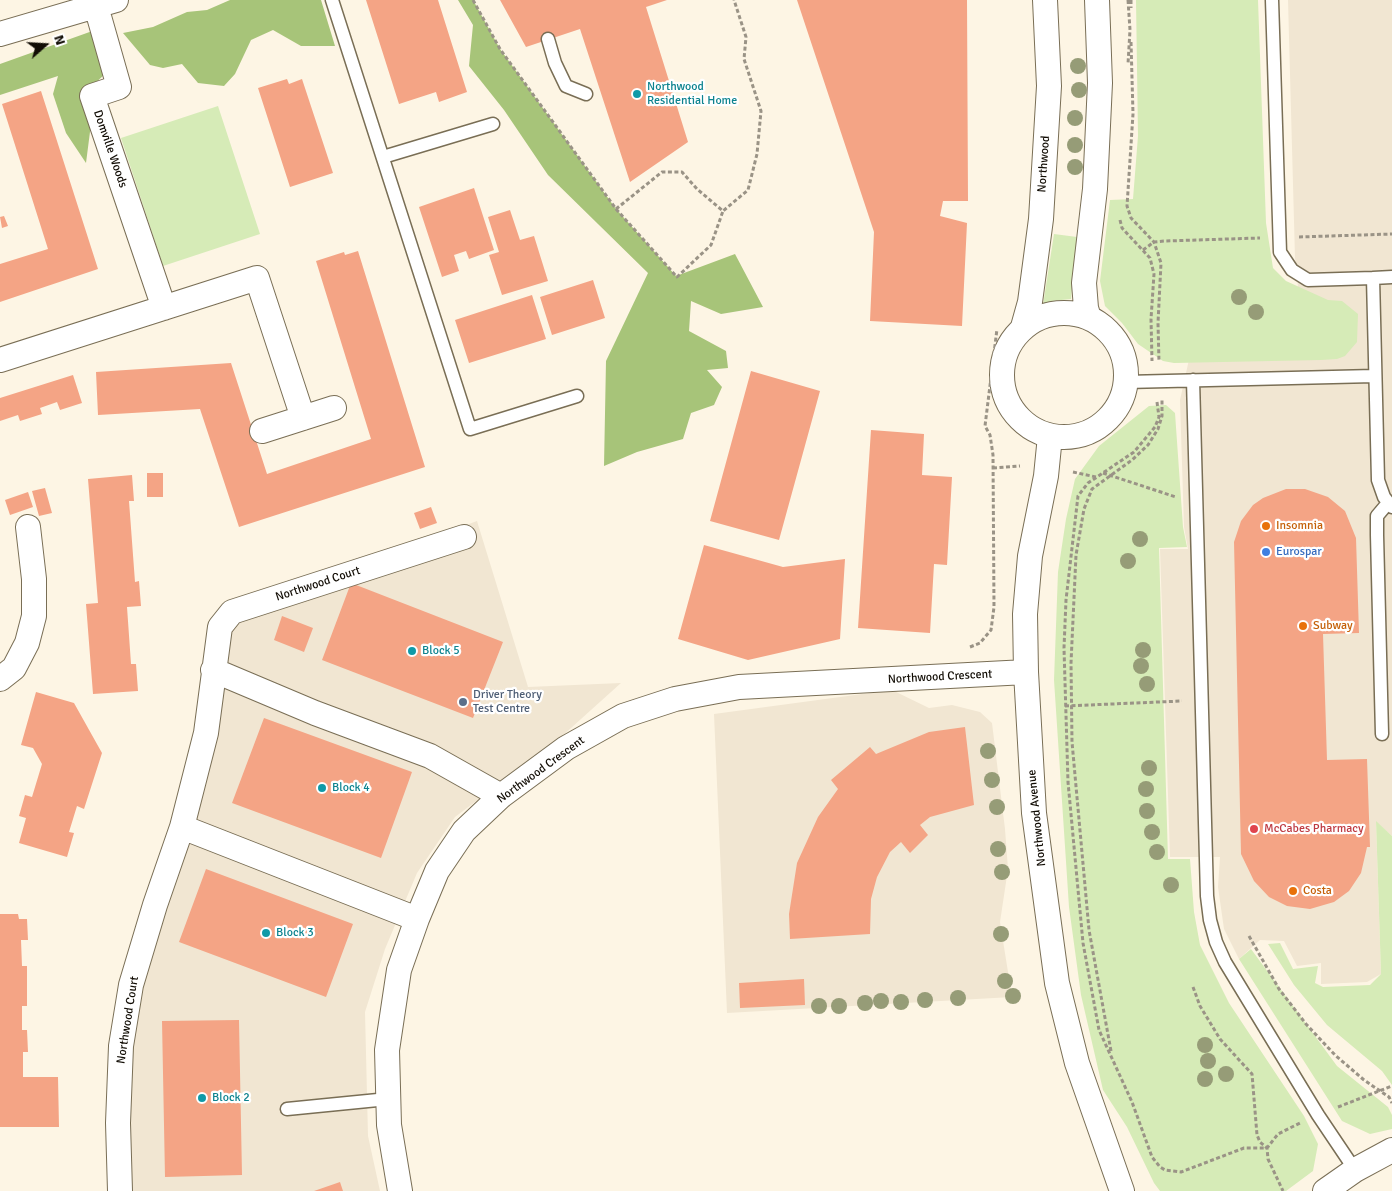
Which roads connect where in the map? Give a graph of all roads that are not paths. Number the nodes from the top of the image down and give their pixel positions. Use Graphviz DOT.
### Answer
graph roads {
  1 [pos="332,0"];
  2 [pos="1045,0"];
  3 [pos="1097,0"];
  4 [pos="1272,0"];
  5 [pos="106,3"];
  6 [pos="0,34"];
  7 [pos="548,40"];
  8 [pos="586,94"];
  9 [pos="493,124"];
  10 [pos="383,157"];
  11 [pos="1372,278"];
  12 [pos="1392,278"];
  13 [pos="164,308"];
  14 [pos="1089,318"];
  15 [pos="1023,327"];
  16 [pos="0,360"];
  17 [pos="1374,376"];
  18 [pos="1193,380"];
  19 [pos="1126,382"];
  20 [pos="577,396"];
  21 [pos="334,408"];
  22 [pos="303,418"];
  23 [pos="262,430"];
  24 [pos="1050,436"];
  25 [pos="1390,505"];
  26 [pos="28,527"];
  27 [pos="464,537"];
  28 [pos="213,670"];
  29 [pos="1026,672"];
  30 [pos="0,680"];
  31 [pos="1382,734"];
  32 [pos="501,796"];
  33 [pos="182,827"];
  34 [pos="416,919"];
  35 [pos="388,1099"];
  36 [pos="287,1109"];
  37 [pos="1392,1150"];
  38 [pos="1356,1170"];
  39 [pos="120,1191"];
  40 [pos="400,1191"];
  41 [pos="1122,1191"];
  42 [pos="1324,1191"];
  1 -- 10 [label="lane"];
  2 -- 15 [label="street, Northwood"];
  3 -- 14 [label="street"];
  4 -- 11 [label="lane"];
  5 -- 6 [label="street"];
  5 -- 13 [label="street, Domville Woods"];
  7 -- 8 [label="lane"];
  9 -- 10 [label="lane"];
  10 -- 20 [label="lane"];
  11 -- 12 [label="lane"];
  11 -- 17 [label="lane"];
  13 -- 16 [label="street"];
  13 -- 22 [label="street"];
  14 -- 15 [label="street"];
  14 -- 19 [label="street"];
  15 -- 24 [label="street"];
  17 -- 18 [label="lane"];
  17 -- 25 [label="lane"];
  18 -- 19 [label="lane"];
  18 -- 38 [label="lane"];
  19 -- 24 [label="street"];
  21 -- 22 [label="street"];
  22 -- 23 [label="street"];
  24 -- 29 [label="street, Northwood Avenue"];
  25 -- 31 [label="lane"];
  26 -- 30 [label="street"];
  27 -- 28 [label="street, Northwood Court"];
  28 -- 32 [label="street"];
  28 -- 33 [label="street, Northwood Court"];
  29 -- 32 [label="street, Northwood Crescent"];
  29 -- 41 [label="street, Northwood Avenue"];
  32 -- 34 [label="street, Northwood Crescent"];
  33 -- 34 [label="street"];
  33 -- 39 [label="street, Northwood Court"];
  34 -- 35 [label="street, Northwood Crescent"];
  35 -- 36 [label="lane"];
  35 -- 40 [label="street, Northwood Crescent"];
  37 -- 38 [label="street"];
  38 -- 42 [label="street"];
}
